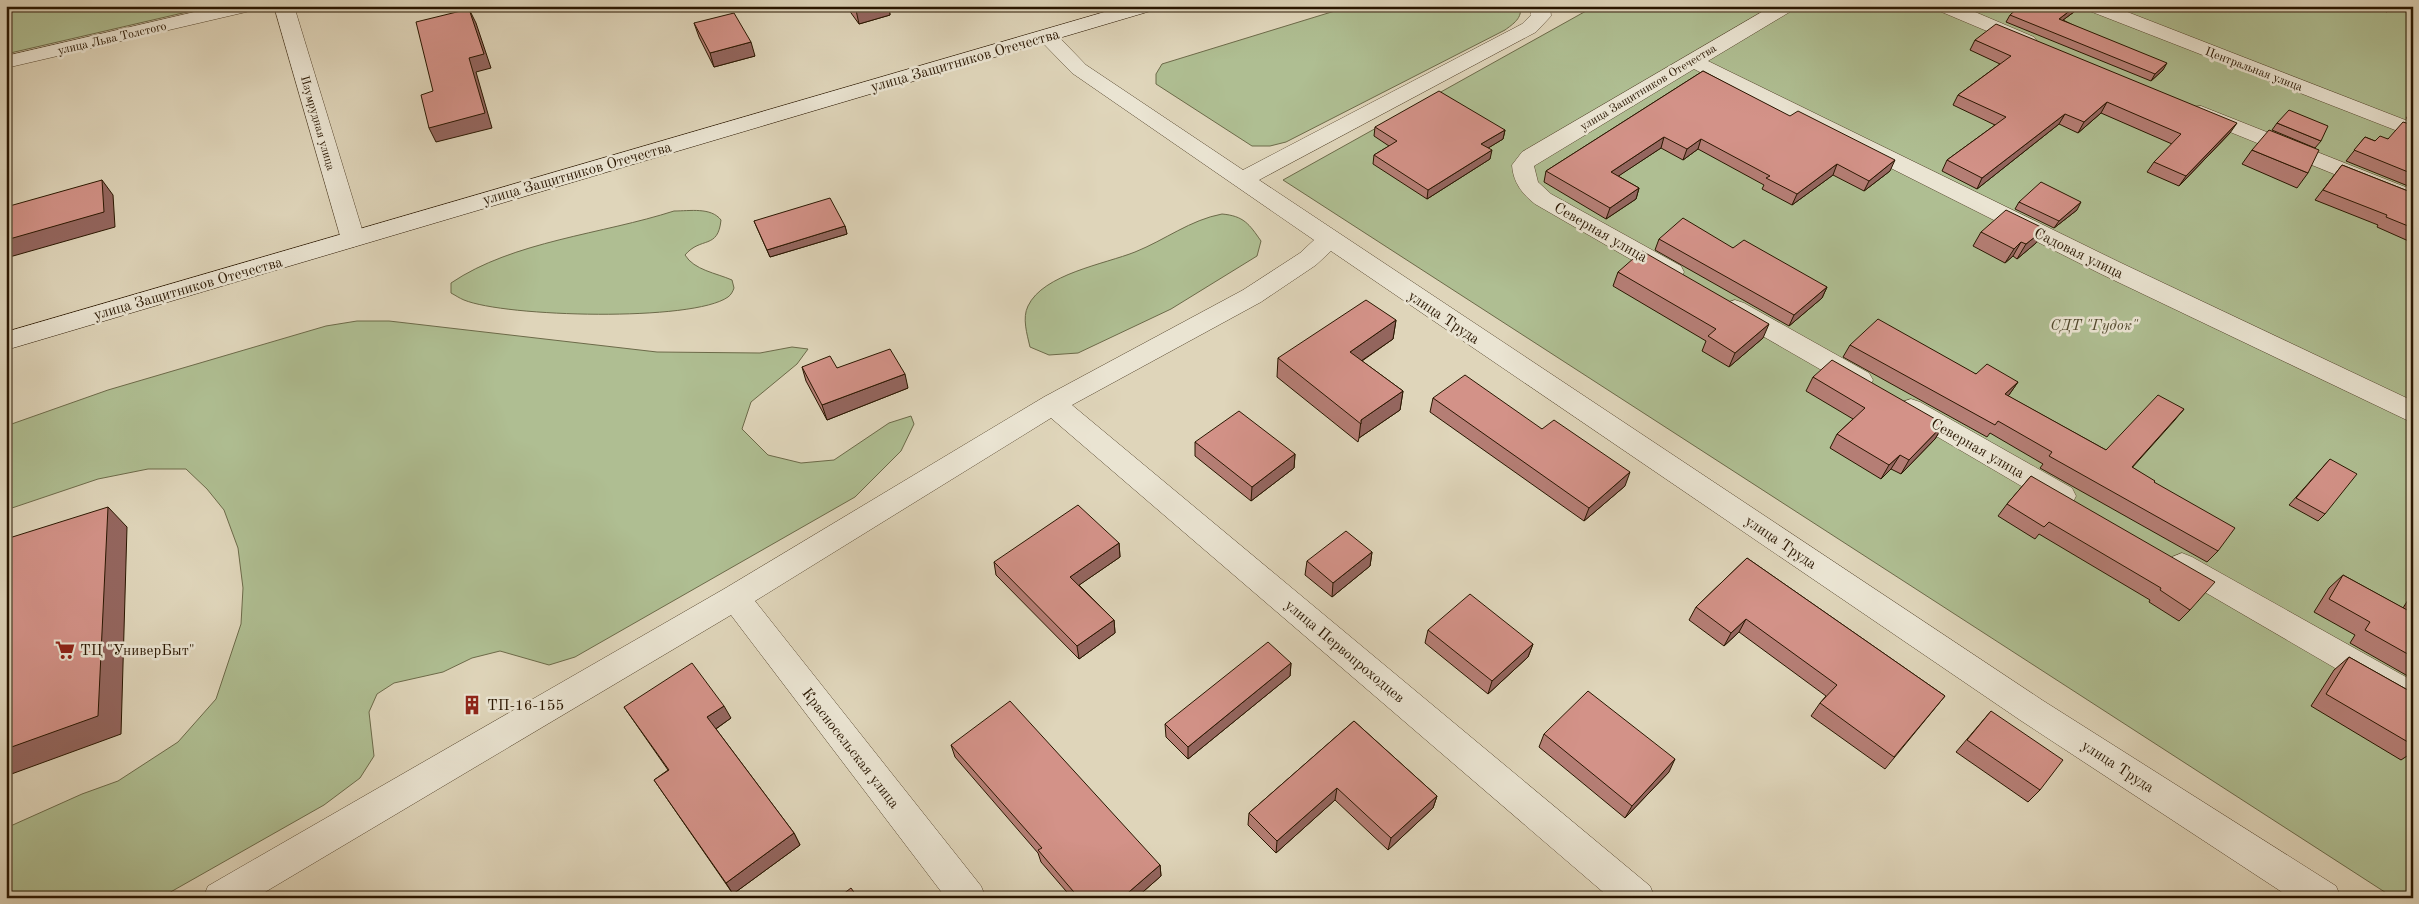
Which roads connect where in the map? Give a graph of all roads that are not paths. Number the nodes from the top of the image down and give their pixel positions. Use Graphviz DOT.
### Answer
graph roads {
  1 [pos="246,6"];
  2 [pos="284,6"];
  3 [pos="1148,6"];
  4 [pos="1540,6"];
  5 [pos="1786,6"];
  6 [pos="1944,6"];
  7 [pos="2094,6"];
  8 [pos="1047,36"];
  9 [pos="2045,48"];
  10 [pos="1693,61"];
  11 [pos="6,62"];
  12 [pos="2183,104"];
  13 [pos="2413,131"];
  14 [pos="1523,177"];
  15 [pos="1242,180"];
  16 [pos="2413,199"];
  17 [pos="353,239"];
  18 [pos="1329,239"];
  19 [pos="1690,283"];
  20 [pos="1716,298"];
  21 [pos="6,341"];
  22 [pos="1053,404"];
  23 [pos="2413,413"];
  24 [pos="2088,511"];
  25 [pos="2157,550"];
  26 [pos="735,598"];
  27 [pos="2413,697"];
  28 [pos="221,898"];
  29 [pos="968,898"];
  30 [pos="1637,898"];
  31 [pos="2323,898"];
  1 -- 11 [label="street, улица Льва Толстого"];
  2 -- 17 [label="street, Изумрудная улица"];
  3 -- 8 [label="street, улица Защитников Отечества"];
  4 -- 15 [label="street"];
  5 -- 10 [label="street, улица Защитников Отечества"];
  6 -- 9 [label="street"];
  7 -- 13 [label="street, Центральная улица"];
  8 -- 15 [label="street, улица Труда"];
  8 -- 17 [label="street, улица Защитников Отечества"];
  10 -- 14 [label="street, улица Защитников Отечества"];
  10 -- 23 [label="street, Садовая улица"];
  12 -- 16 [label="street"];
  14 -- 19 [label="street, Северная улица"];
  15 -- 18 [label="street, улица Труда"];
  17 -- 21 [label="street, улица Защитников Отечества"];
  18 -- 22 [label="street"];
  18 -- 31 [label="street, улица Труда"];
  20 -- 24 [label="street, Северная улица"];
  22 -- 26 [label="street"];
  22 -- 30 [label="street, улица Первопроходцев"];
  25 -- 27 [label="street"];
  26 -- 28 [label="street"];
  26 -- 29 [label="street, Красносельская улица"];
}
